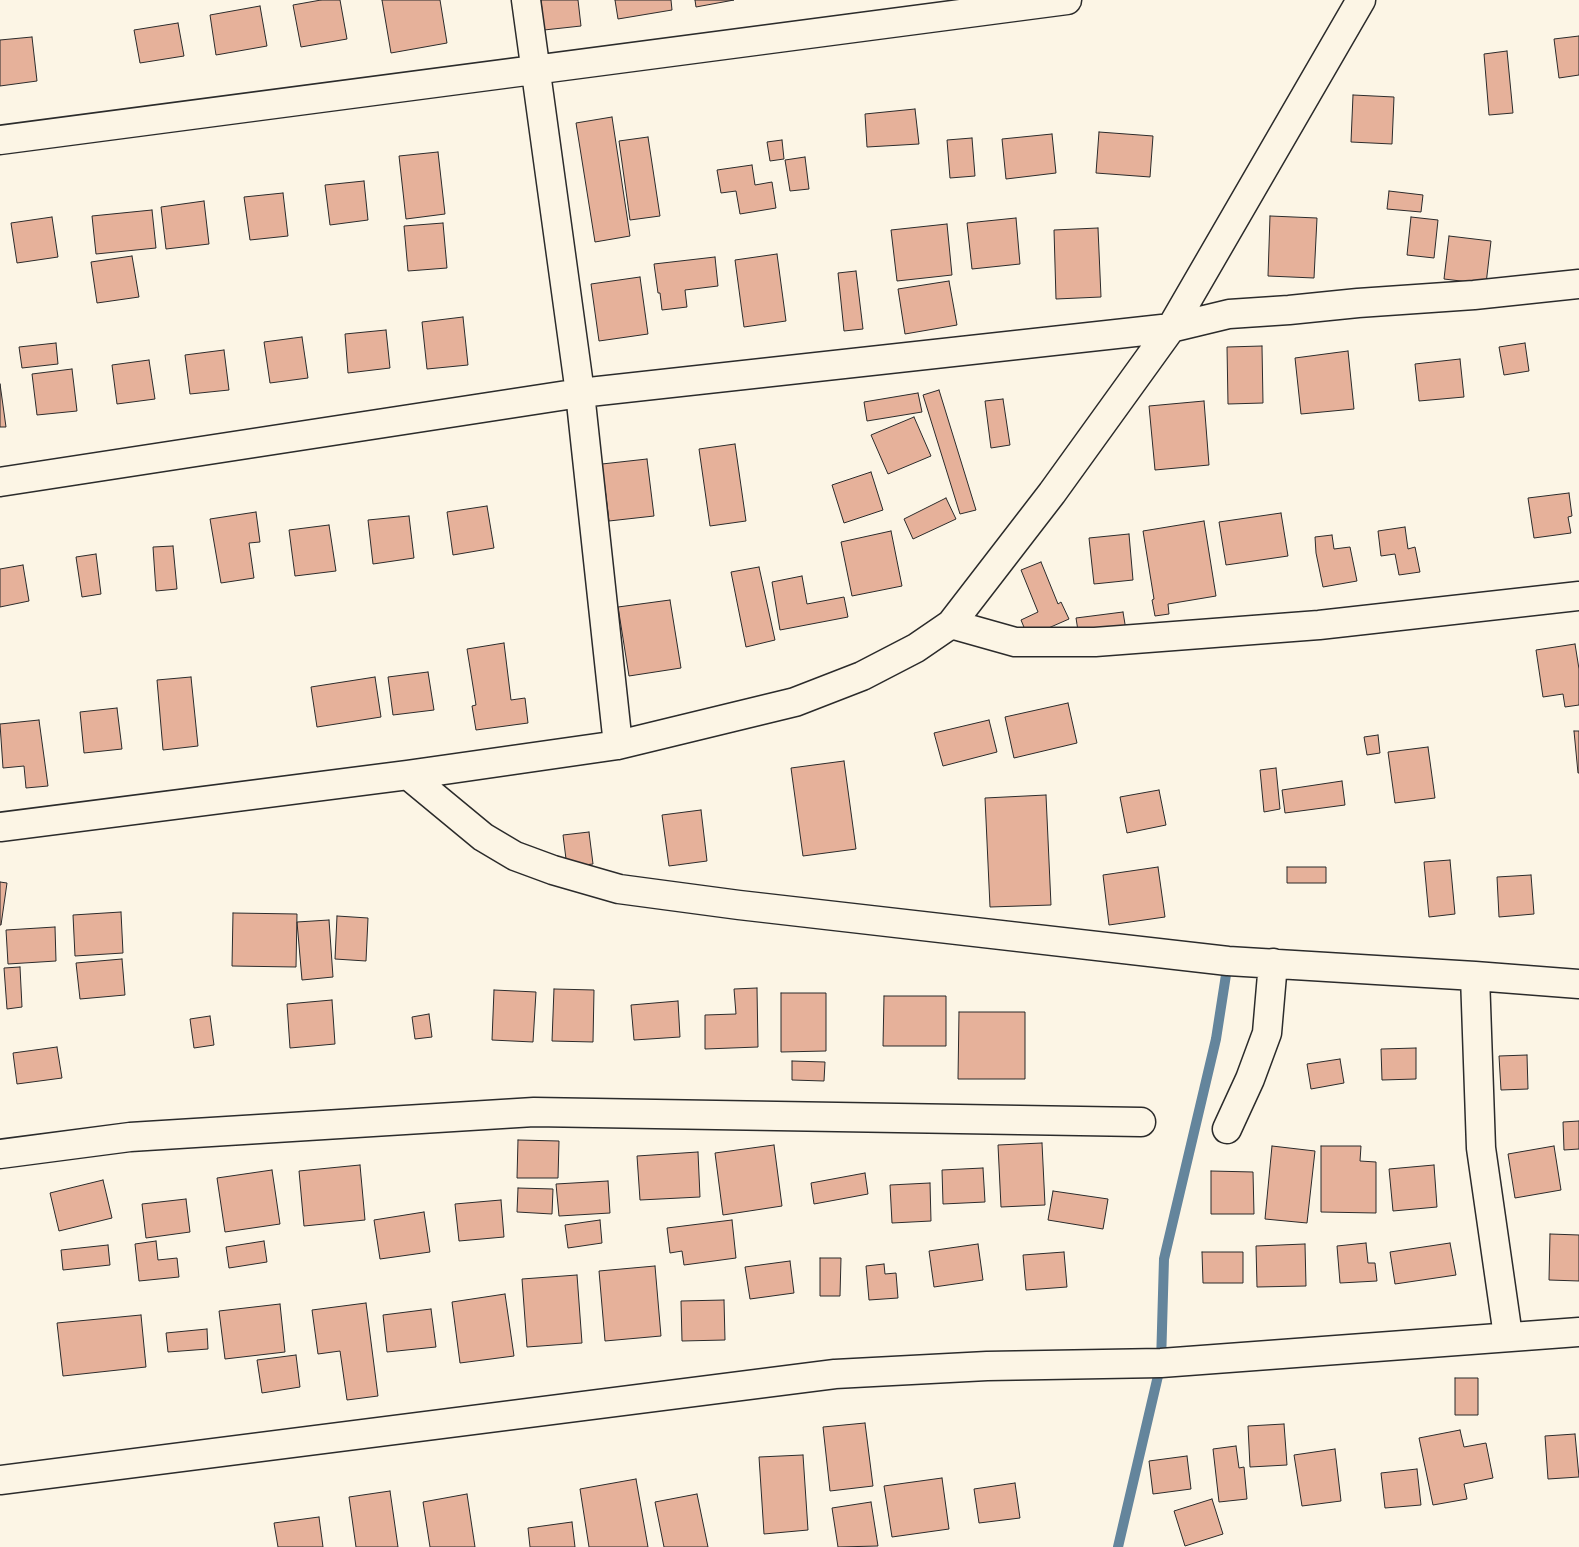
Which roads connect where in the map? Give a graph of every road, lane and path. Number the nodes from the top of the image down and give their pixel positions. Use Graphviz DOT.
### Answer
graph roads {
  1 [pos="526,0"];
  2 [pos="1067,0"];
  3 [pos="1361,0"];
  4 [pos="536,69"];
  5 [pos="0,140"];
  6 [pos="1579,284"];
  7 [pos="1171,328"];
  8 [pos="580,393"];
  9 [pos="0,482"];
  10 [pos="1579,596"];
  11 [pos="951,624"];
  12 [pos="618,745"];
  13 [pos="408,775"];
  14 [pos="0,827"];
  15 [pos="1273,964"];
  16 [pos="1475,976"];
  17 [pos="1579,984"];
  18 [pos="1141,1122"];
  19 [pos="1227,1129"];
  20 [pos="0,1154"];
  21 [pos="1579,1332"];
  22 [pos="1508,1336"];
  23 [pos="0,1480"];
  1 -- 4 [label="street"];
  2 -- 4 [label="street"];
  3 -- 7 [label="street"];
  4 -- 5 [label="street"];
  4 -- 8 [label="street"];
  6 -- 7 [label="street"];
  7 -- 8 [label="street"];
  7 -- 11 [label="street"];
  8 -- 9 [label="street"];
  8 -- 12 [label="street"];
  10 -- 11 [label="street"];
  11 -- 12 [label="street"];
  12 -- 13 [label="street"];
  13 -- 14 [label="street"];
  13 -- 15 [label="street"];
  15 -- 16 [label="street"];
  15 -- 19 [label="street"];
  16 -- 17 [label="street"];
  16 -- 22 [label="street"];
  18 -- 20 [label="street"];
  21 -- 22 [label="street"];
  22 -- 23 [label="street"];
}
